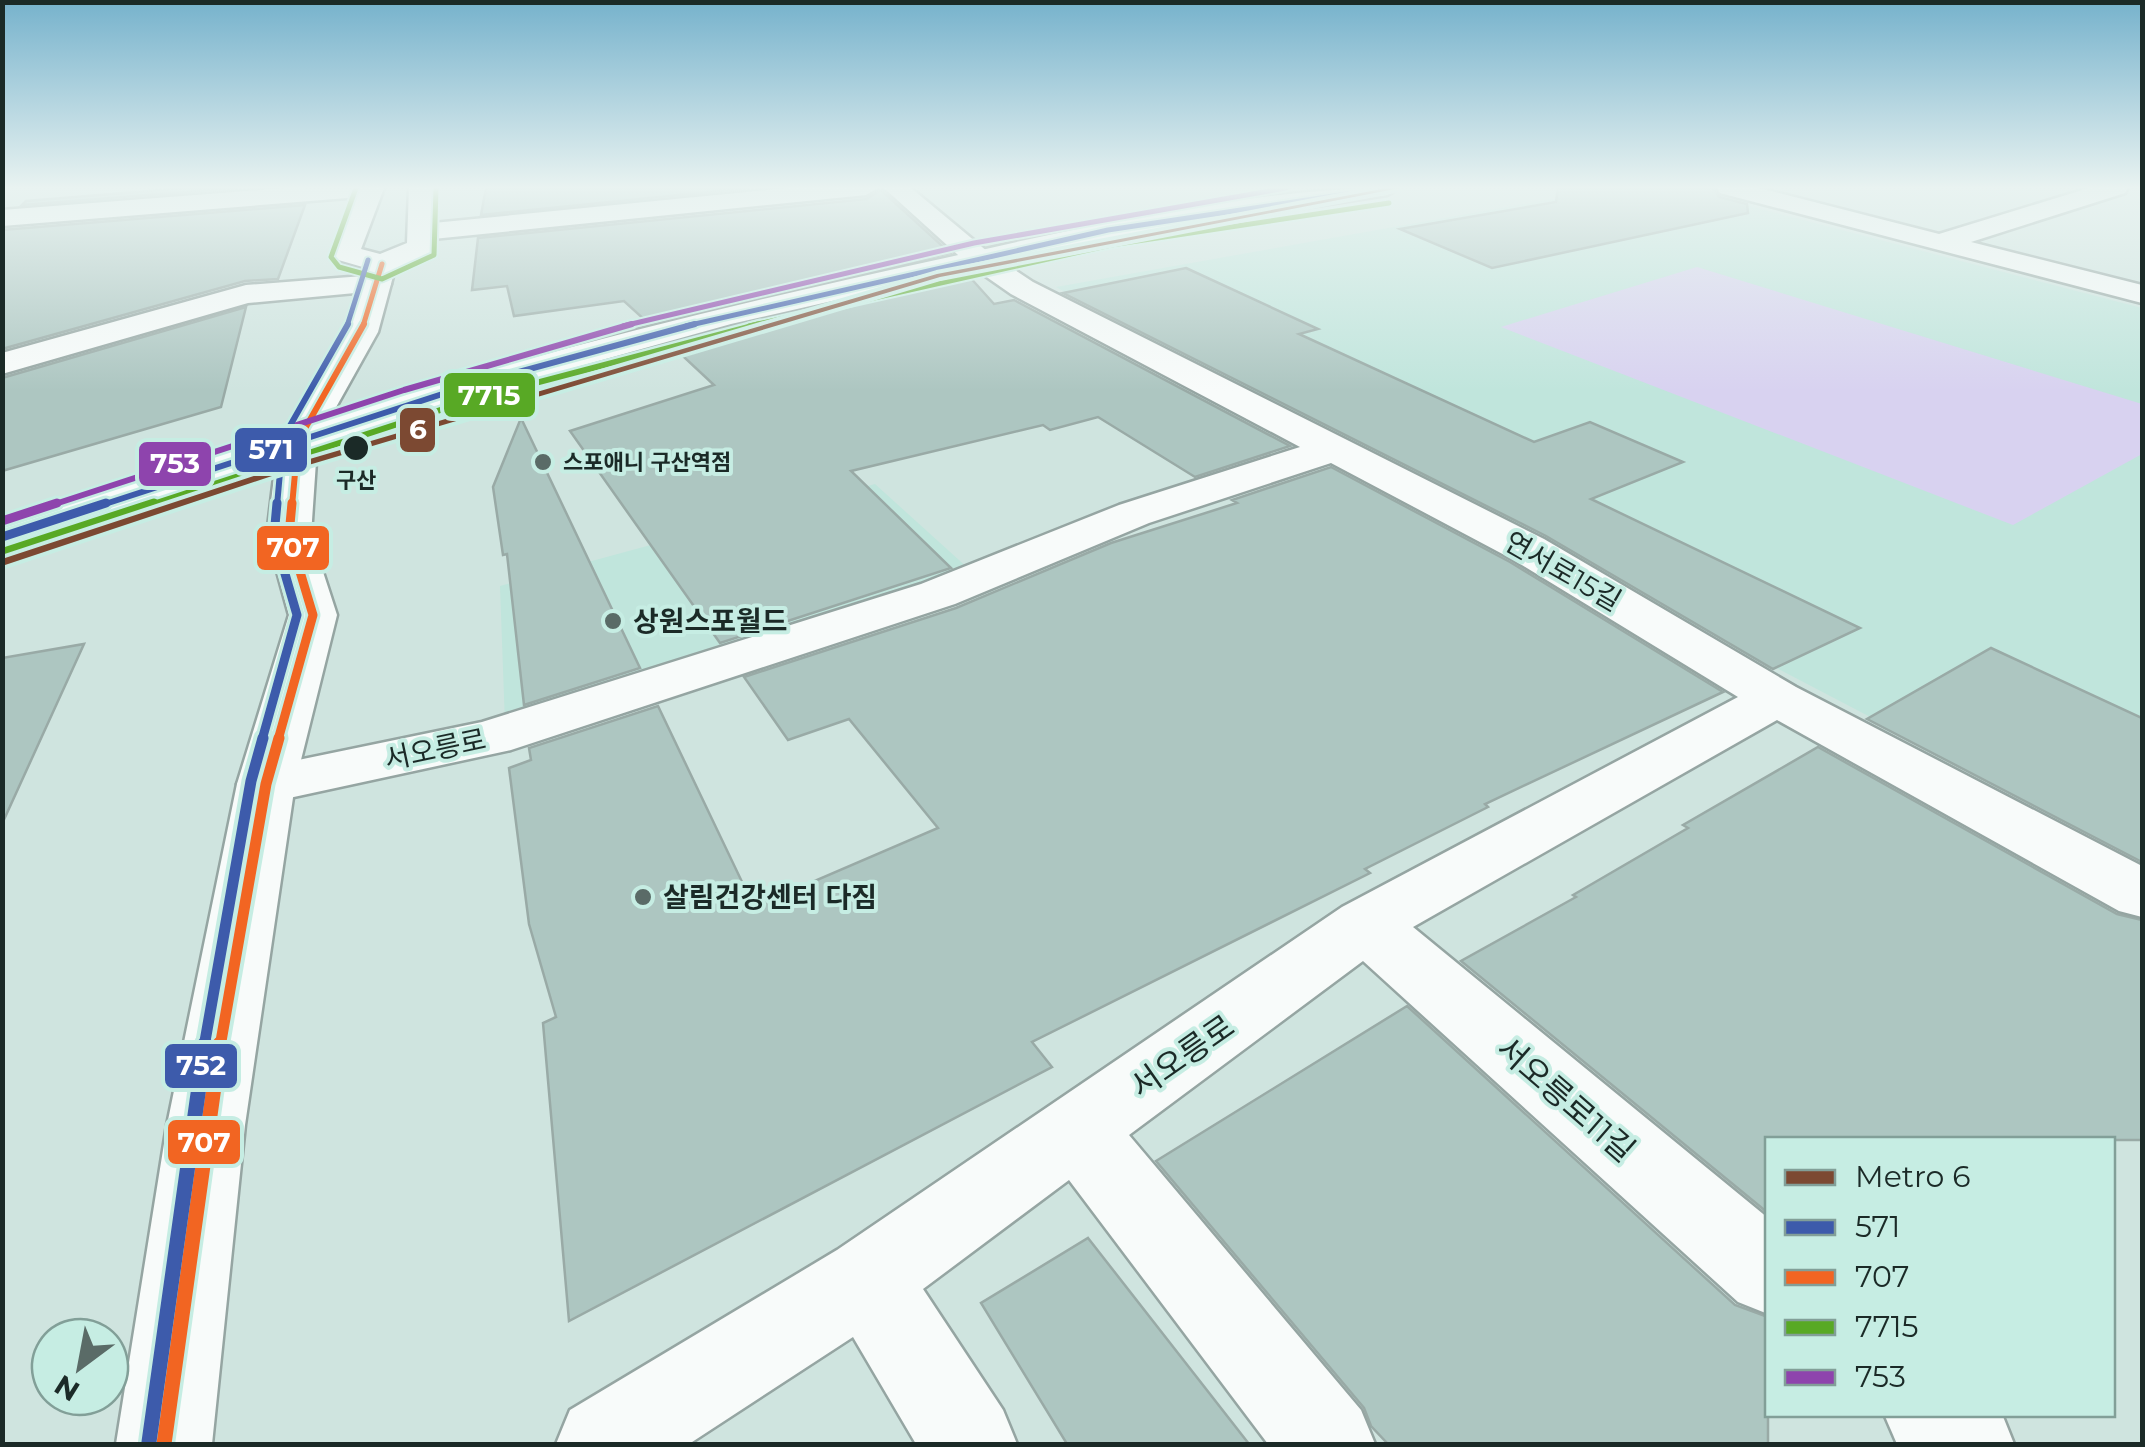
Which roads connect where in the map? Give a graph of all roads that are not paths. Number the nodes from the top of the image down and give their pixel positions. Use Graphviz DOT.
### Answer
graph roads {
  1 [pos="349,256"];
  2 [pos="408,256"];
  3 [pos="975,256"];
  4 [pos="989,256"];
  5 [pos="1994,256"];
  6 [pos="978,258"];
  7 [pos="379,274"];
  8 [pos="2141,293"];
  9 [pos="2,364"];
  10 [pos="298,441"];
  11 [pos="1338,448"];
  12 [pos="2,538"];
  13 [pos="1778,698"];
  14 [pos="266,784"];
  15 [pos="2142,894"];
  16 [pos="1364,924"];
  17 [pos="1076,1129"];
  18 [pos="1765,1270"];
  19 [pos="867,1279"];
  20 [pos="1934,1417"];
  21 [pos="164,1444"];
  22 [pos="604,1444"];
  23 [pos="969,1444"];
  24 [pos="1327,1444"];
  25 [pos="1966,1444"];
  1 -- 7 [label="street"];
  2 -- 7 [label="street"];
  3 -- 6 [label="street, 연서로15길"];
  4 -- 6 [label="street"];
  5 -- 8 [label="street"];
  6 -- 10 [label="street"];
  6 -- 11 [label="street, 연서로15길"];
  7 -- 9 [label="street"];
  7 -- 10 [label="street"];
  10 -- 12 [label="street"];
  10 -- 14 [label="street"];
  11 -- 13 [label="street, 연서로15길"];
  11 -- 14 [label="street, 서오릉로"];
  13 -- 15 [label="street, 연서로15길"];
  13 -- 16 [label="street, 서오릉로"];
  14 -- 21 [label="street"];
  16 -- 17 [label="street, 서오릉로"];
  16 -- 18 [label="street, 서오릉로11길"];
  17 -- 19 [label="street, 서오릉로"];
  17 -- 24 [label="street"];
  19 -- 22 [label="street, 서오릉로"];
  19 -- 23 [label="street"];
  20 -- 25 [label="street"];
}
